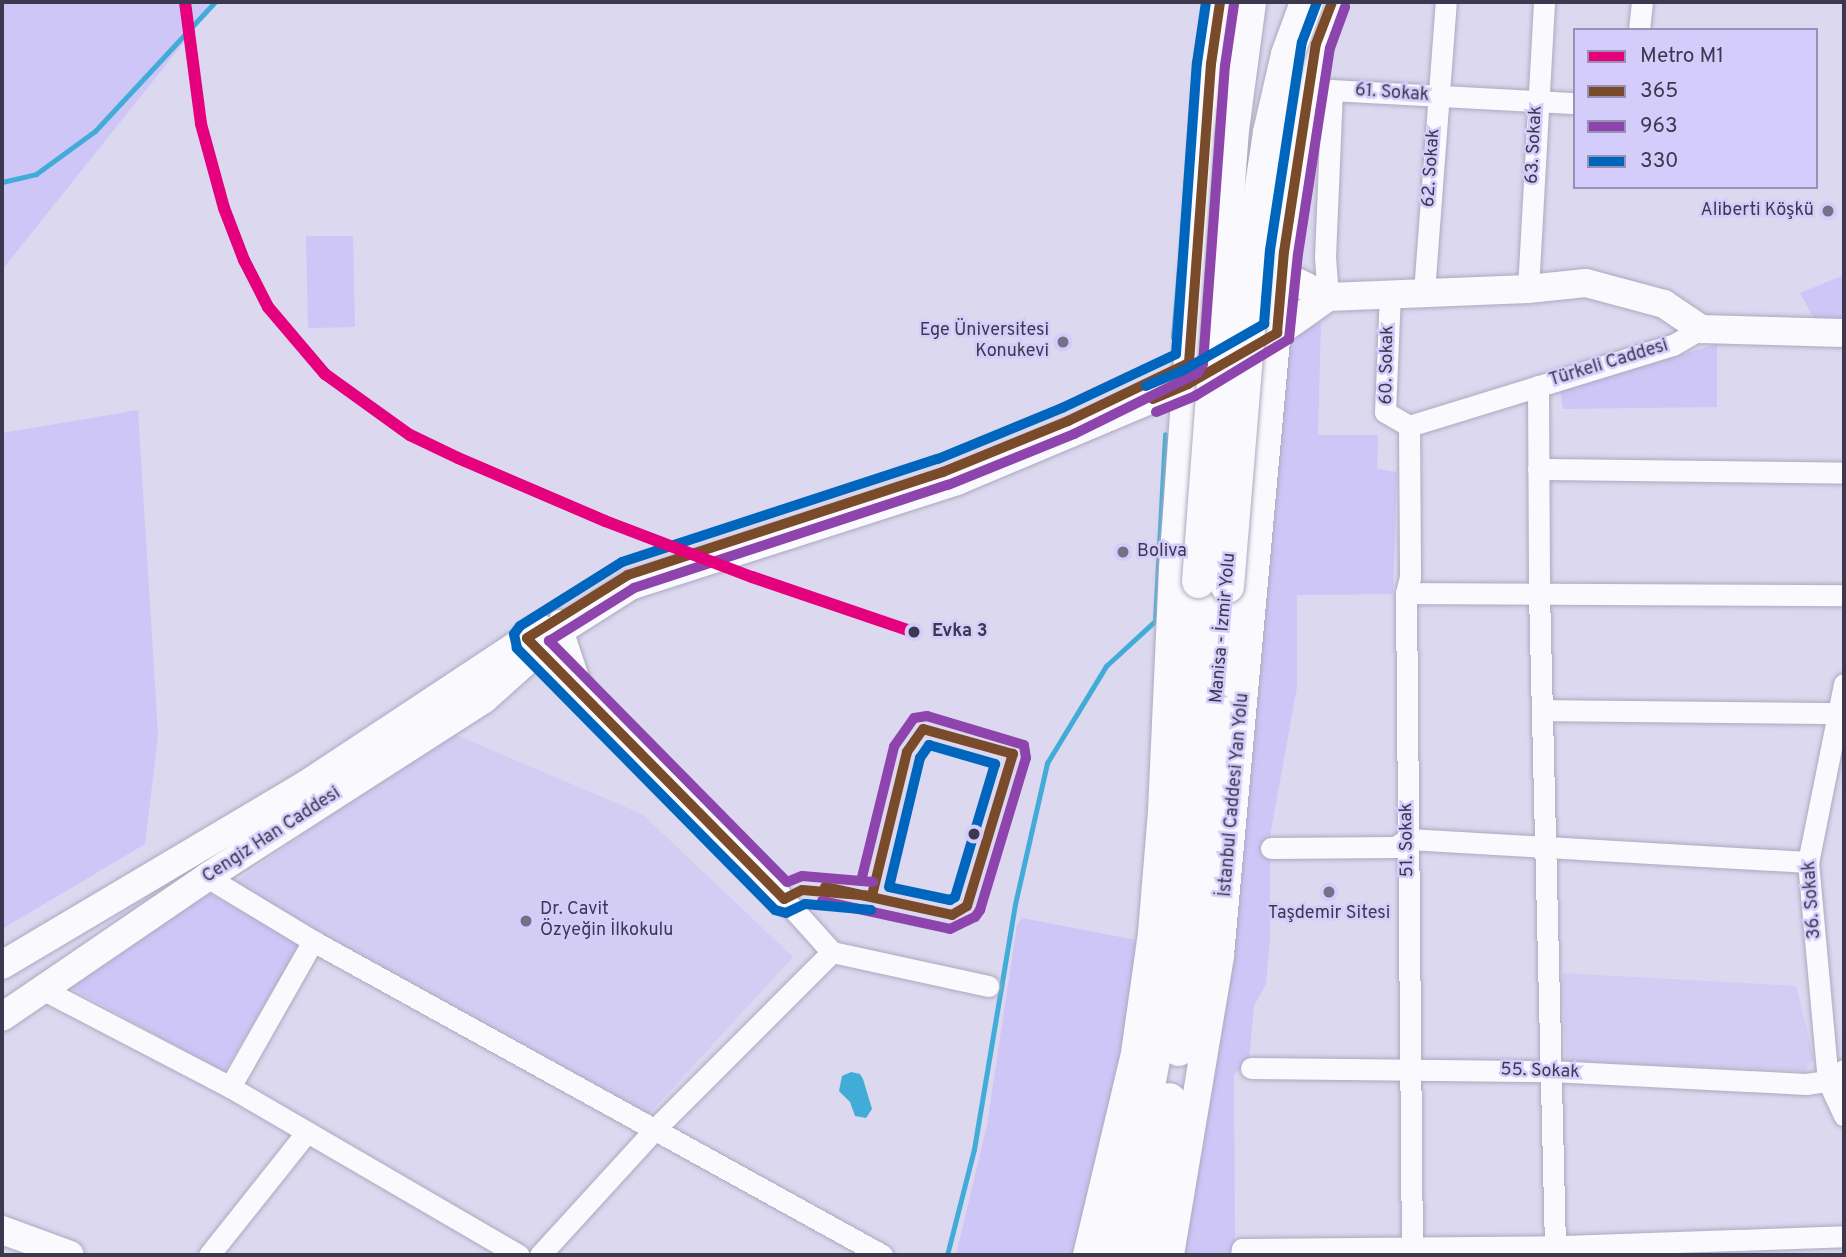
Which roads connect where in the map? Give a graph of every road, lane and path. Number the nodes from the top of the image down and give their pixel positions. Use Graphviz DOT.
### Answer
graph roads {
  1 [pos="1220,2"];
  2 [pos="1249,2"];
  3 [pos="1306,2"];
  4 [pos="1332,2"];
  5 [pos="1446,2"];
  6 [pos="1544,2"];
  7 [pos="1642,2"];
  8 [pos="1639,28"];
  9 [pos="1437,97"];
  10 [pos="1538,101"];
  11 [pos="1573,103"];
  12 [pos="1282,275"];
  13 [pos="1528,289"];
  14 [pos="1424,292"];
  15 [pos="1390,293"];
  16 [pos="1328,297"];
  17 [pos="1701,329"];
  18 [pos="1277,333"];
  19 [pos="1844,333"];
  20 [pos="1188,373"];
  21 [pos="1538,386"];
  22 [pos="1409,426"];
  23 [pos="1538,469"];
  24 [pos="1844,473"];
  25 [pos="1213,583"];
  26 [pos="1539,592"];
  27 [pos="1406,593"];
  28 [pos="1844,595"];
  29 [pos="559,624"];
  30 [pos="532,645"];
  31 [pos="1844,684"];
  32 [pos="584,694"];
  33 [pos="1543,710"];
  34 [pos="1837,713"];
  35 [pos="1408,839"];
  36 [pos="1546,847"];
  37 [pos="1270,848"];
  38 [pos="1808,862"];
  39 [pos="207,877"];
  40 [pos="313,941"];
  41 [pos="832,952"];
  42 [pos="2,965"];
  43 [pos="988,986"];
  44 [pos="44,990"];
  45 [pos="2,1017"];
  46 [pos="1251,1068"];
  47 [pos="1410,1070"];
  48 [pos="1551,1071"];
  49 [pos="1836,1075"];
  50 [pos="230,1087"];
  51 [pos="1844,1116"];
  52 [pos="656,1128"];
  53 [pos="307,1132"];
  54 [pos="2,1230"];
  55 [pos="1844,1236"];
  56 [pos="1763,1248"];
  57 [pos="1562,1249"];
  58 [pos="1412,1250"];
  59 [pos="1241,1252"];
  60 [pos="69,1255"];
  61 [pos="209,1255"];
  62 [pos="519,1255"];
  63 [pos="540,1255"];
  64 [pos="882,1255"];
  65 [pos="1087,1255"];
  66 [pos="1117,1255"];
  67 [pos="1143,1255"];
  68 [pos="1170,1255"];
  1 -- 20 [label="main road"];
  2 -- 25 [label="highway, Manisa - İzmir Yolu, bridge"];
  3 -- 25 [label="highway, Manisa - İzmir Yolu, bridge"];
  4 -- 12 [label="main road, İstanbul Caddesi Yan Yolu"];
  5 -- 9 [label="street, 62. Sokak"];
  6 -- 10 [label="street, 63. Sokak"];
  7 -- 8 [label="street"];
  9 -- 10 [label="street, 61. Sokak"];
  9 -- 14 [label="street, 62. Sokak"];
  9 -- 16 [label="street, 61. Sokak"];
  10 -- 11 [label="street, 61. Sokak"];
  10 -- 13 [label="street, 63. Sokak"];
  12 -- 16 [label="main road"];
  12 -- 18 [label="main road, İstanbul Caddesi Yan Yolu"];
  13 -- 14 [label="main road"];
  13 -- 17 [label="main road"];
  14 -- 15 [label="main road"];
  15 -- 16 [label="main road"];
  15 -- 22 [label="street, 60. Sokak"];
  16 -- 18 [label="main road"];
  17 -- 19 [label="main road"];
  17 -- 21 [label="street, Türkeli Caddesi"];
  18 -- 20 [label="main road"];
  18 -- 68 [label="main road, İstanbul Caddesi Yan Yolu"];
  20 -- 29 [label="main road"];
  20 -- 65 [label="main road"];
  21 -- 22 [label="street, Türkeli Caddesi"];
  21 -- 23 [label="street, Türkeli Caddesi"];
  22 -- 27 [label="street, 51. Sokak"];
  23 -- 24 [label="street"];
  23 -- 26 [label="street, Türkeli Caddesi"];
  25 -- 66 [label="highway, Manisa - İzmir Yolu"];
  25 -- 67 [label="highway, Manisa - İzmir Yolu"];
  26 -- 27 [label="street"];
  26 -- 28 [label="street"];
  26 -- 33 [label="street, Türkeli Caddesi"];
  27 -- 35 [label="street, 51. Sokak"];
  29 -- 30 [label="main road"];
  29 -- 32 [label="street"];
  30 -- 32 [label="street"];
  30 -- 39 [label="main road, Cengiz Han Caddesi"];
  30 -- 42 [label="main road, Cengiz Han Caddesi"];
  31 -- 34 [label="street, 36. Sokak"];
  32 -- 41 [label="street"];
  33 -- 34 [label="street"];
  33 -- 36 [label="street, Türkeli Caddesi"];
  34 -- 38 [label="street, 36. Sokak"];
  35 -- 36 [label="street"];
  35 -- 37 [label="street"];
  35 -- 47 [label="street, 51. Sokak"];
  36 -- 38 [label="street"];
  36 -- 48 [label="street, Türkeli Caddesi"];
  38 -- 49 [label="street, 36. Sokak"];
  39 -- 40 [label="street"];
  39 -- 44 [label="main road, Cengiz Han Caddesi"];
  40 -- 50 [label="street"];
  40 -- 52 [label="street"];
  41 -- 43 [label="street"];
  41 -- 52 [label="street"];
  44 -- 45 [label="main road, Cengiz Han Caddesi"];
  44 -- 50 [label="street"];
  46 -- 47 [label="street, 55. Sokak"];
  47 -- 48 [label="street, 55. Sokak"];
  47 -- 58 [label="street, 51. Sokak"];
  48 -- 49 [label="street, 55. Sokak"];
  48 -- 57 [label="street, Türkeli Caddesi"];
  49 -- 51 [label="street, 36. Sokak"];
  50 -- 53 [label="street"];
  52 -- 63 [label="street"];
  52 -- 64 [label="street"];
  53 -- 61 [label="street"];
  53 -- 62 [label="street"];
  54 -- 60 [label="main road"];
  55 -- 56 [label="street"];
  56 -- 57 [label="street"];
  57 -- 58 [label="street"];
  58 -- 59 [label="street"];
}
